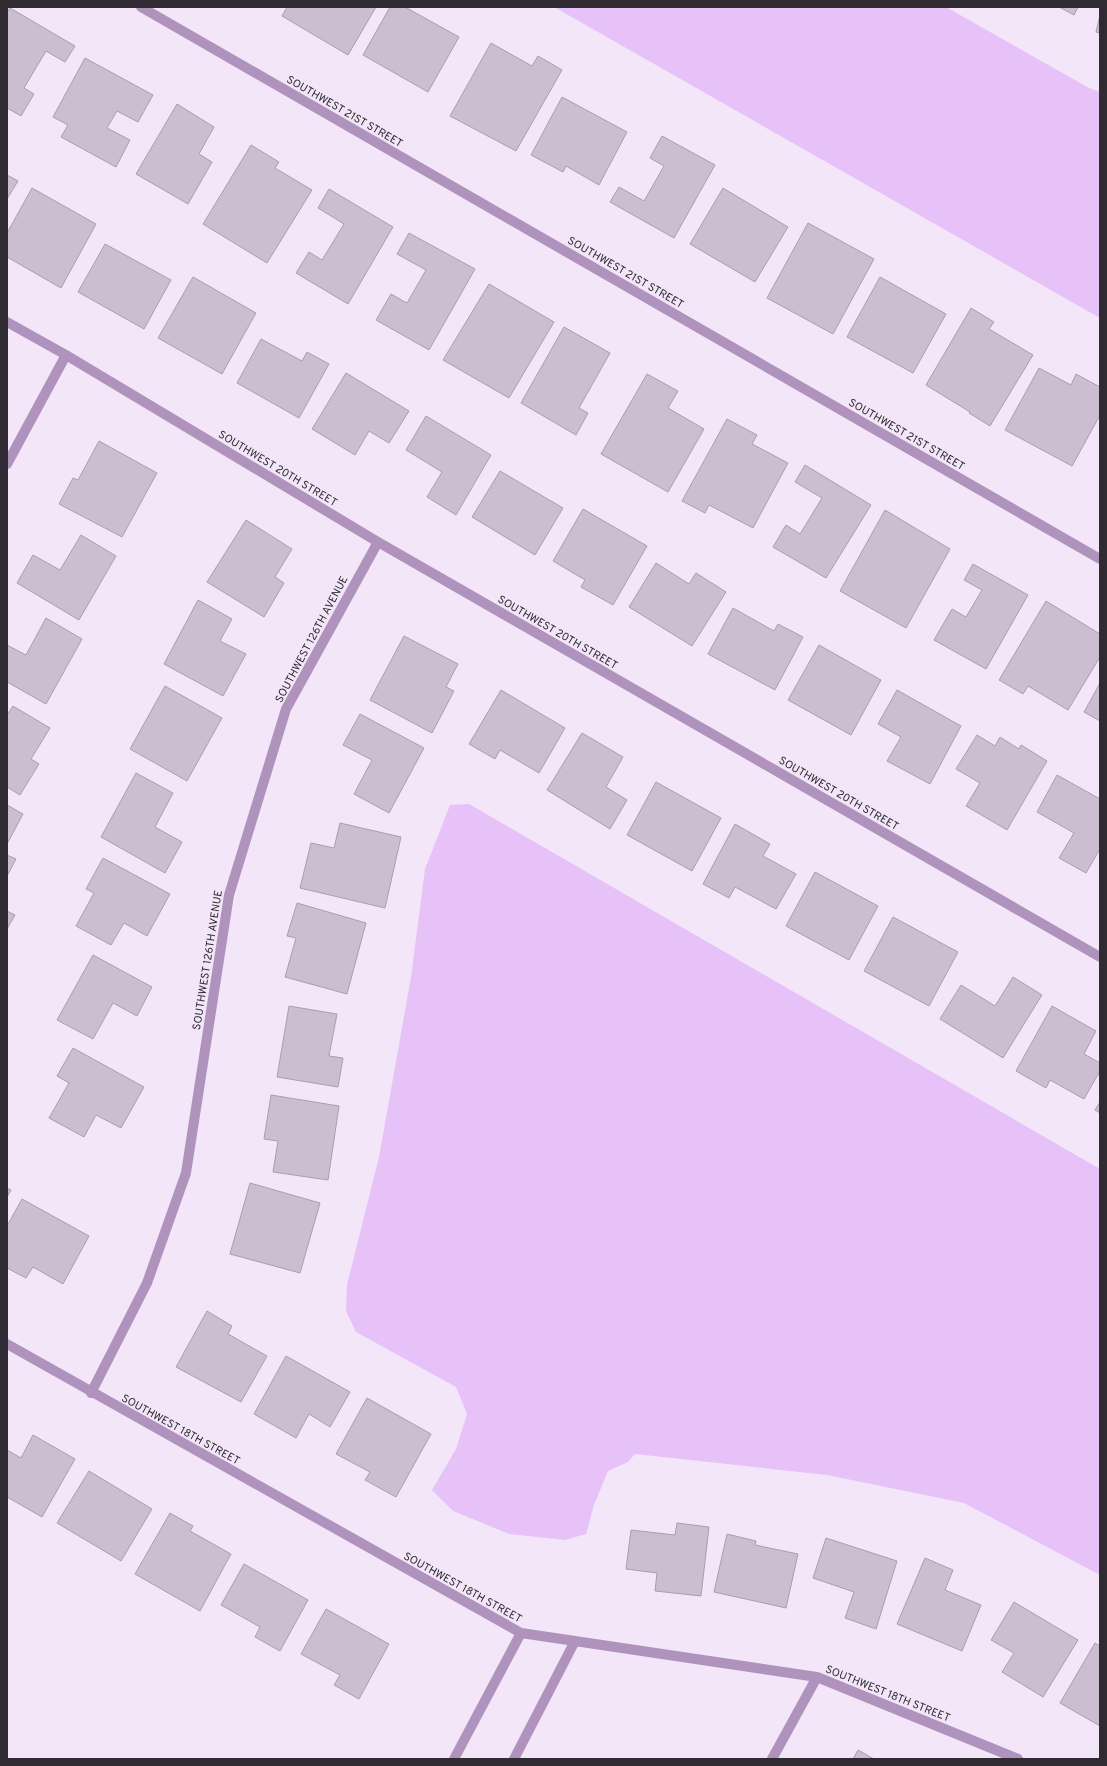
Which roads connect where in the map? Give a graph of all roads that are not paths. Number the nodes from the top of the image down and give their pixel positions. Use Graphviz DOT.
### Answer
graph roads {
  1 [pos="141,7"];
  2 [pos="7,322"];
  3 [pos="66,355"];
  4 [pos="7,464"];
  5 [pos="378,542"];
  6 [pos="1100,559"];
  7 [pos="1100,957"];
  8 [pos="7,1344"];
  9 [pos="92,1393"];
  10 [pos="520,1633"];
  11 [pos="574,1641"];
  12 [pos="817,1677"];
  13 [pos="454,1759"];
  14 [pos="514,1759"];
  15 [pos="772,1759"];
  16 [pos="1018,1759"];
  1 -- 6 [label="street, SOUTHWEST 21ST STREET"];
  2 -- 3 [label="street, SOUTHWEST 20TH STREET"];
  3 -- 4 [label="street"];
  3 -- 5 [label="street, SOUTHWEST 20TH STREET"];
  5 -- 7 [label="street, SOUTHWEST 20TH STREET"];
  5 -- 9 [label="street, SOUTHWEST 126TH AVENUE"];
  8 -- 9 [label="street, SOUTHWEST 18TH STREET"];
  9 -- 10 [label="street, SOUTHWEST 18TH STREET"];
  10 -- 11 [label="street, SOUTHWEST 18TH STREET"];
  10 -- 13 [label="street"];
  11 -- 12 [label="street, SOUTHWEST 18TH STREET"];
  11 -- 14 [label="street"];
  12 -- 15 [label="street"];
  12 -- 16 [label="street, SOUTHWEST 18TH STREET"];
}
